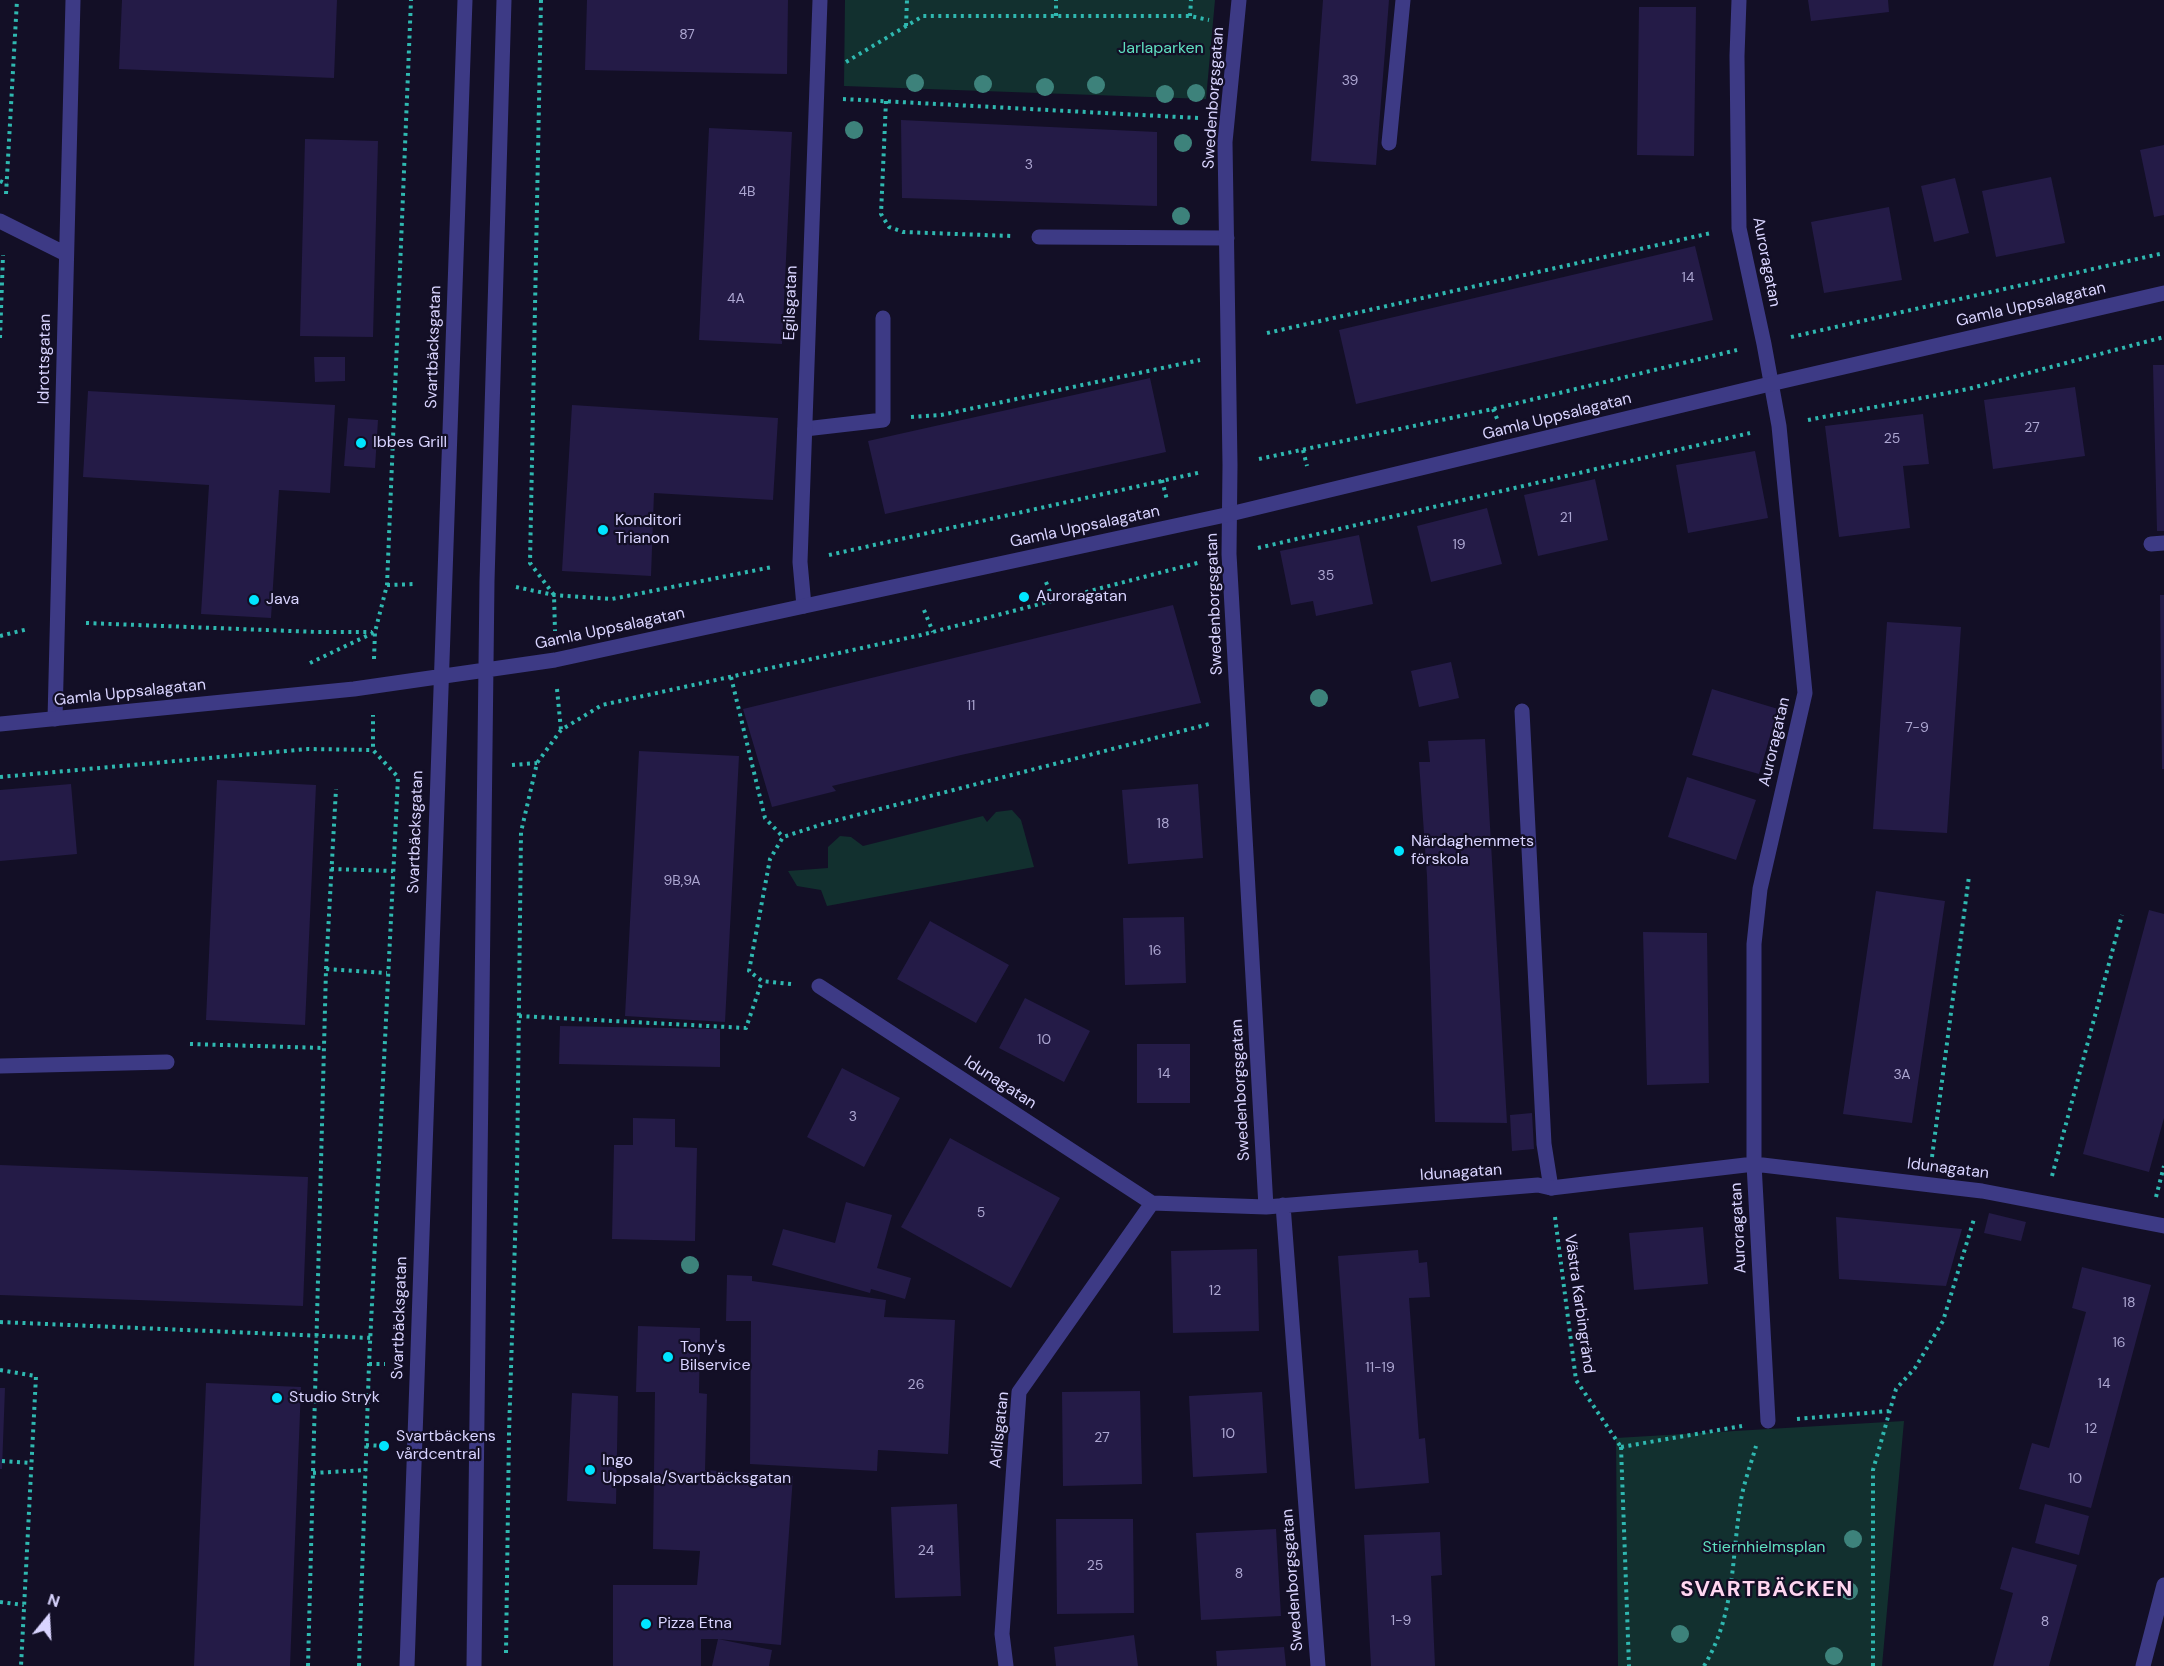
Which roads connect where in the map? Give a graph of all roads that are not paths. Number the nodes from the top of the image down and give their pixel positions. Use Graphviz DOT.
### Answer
graph roads {
  1 [pos="73,0"];
  2 [pos="465,0"];
  3 [pos="504,0"];
  4 [pos="820,0"];
  5 [pos="1239,0"];
  6 [pos="1403,0"];
  7 [pos="1739,0"];
  8 [pos="1389,143"];
  9 [pos="2,222"];
  10 [pos="1039,237"];
  11 [pos="1227,238"];
  12 [pos="66,254"];
  13 [pos="2164,293"];
  14 [pos="883,318"];
  15 [pos="1770,384"];
  16 [pos="805,429"];
  17 [pos="1230,514"];
  18 [pos="804,606"];
  19 [pos="486,670"];
  20 [pos="440,677"];
  21 [pos="1521,711"];
  22 [pos="55,719"];
  23 [pos="0,724"];
  24 [pos="819,986"];
  25 [pos="167,1062"];
  26 [pos="0,1066"];
  27 [pos="1754,1164"];
  28 [pos="1551,1188"];
  29 [pos="1152,1203"];
  30 [pos="1283,1205"];
  31 [pos="1266,1207"];
  32 [pos="2164,1226"];
  33 [pos="1768,1421"];
  34 [pos="2164,1585"];
  35 [pos="407,1666"];
  36 [pos="474,1666"];
  37 [pos="1006,1666"];
  38 [pos="1318,1666"];
  39 [pos="2144,1666"];
  1 -- 12 [label="street, Idrottsgatan"];
  2 -- 20 [label="street, Svartbäcksgatan"];
  3 -- 19 [label="street"];
  4 -- 16 [label="street, Egilsgatan"];
  5 -- 11 [label="street, Swedenborgsgatan"];
  6 -- 8 [label="street"];
  7 -- 15 [label="street, Auroragatan"];
  9 -- 12 [label="street"];
  10 -- 11 [label="street"];
  11 -- 17 [label="street, Swedenborgsgatan"];
  12 -- 22 [label="street, Idrottsgatan"];
  13 -- 15 [label="street, Gamla Uppsalagatan"];
  14 -- 16 [label="street"];
  15 -- 17 [label="street, Gamla Uppsalagatan"];
  15 -- 27 [label="street, Auroragatan"];
  16 -- 18 [label="street, Egilsgatan"];
  17 -- 18 [label="street, Gamla Uppsalagatan"];
  17 -- 31 [label="street, Swedenborgsgatan"];
  18 -- 19 [label="street, Gamla Uppsalagatan"];
  19 -- 20 [label="street, Gamla Uppsalagatan"];
  19 -- 36 [label="street"];
  20 -- 22 [label="street, Gamla Uppsalagatan"];
  20 -- 35 [label="street, Svartbäcksgatan"];
  21 -- 28 [label="street"];
  22 -- 23 [label="street, Gamla Uppsalagatan"];
  24 -- 29 [label="street, Idunagatan"];
  25 -- 26 [label="street"];
  27 -- 28 [label="street, Idunagatan"];
  27 -- 32 [label="street, Idunagatan"];
  27 -- 33 [label="street, Auroragatan"];
  28 -- 30 [label="street, Idunagatan"];
  29 -- 31 [label="street, Idunagatan"];
  29 -- 37 [label="street, Adilsgatan"];
  30 -- 31 [label="street, Idunagatan"];
  30 -- 38 [label="street, Swedenborgsgatan"];
  34 -- 39 [label="street"];
}
